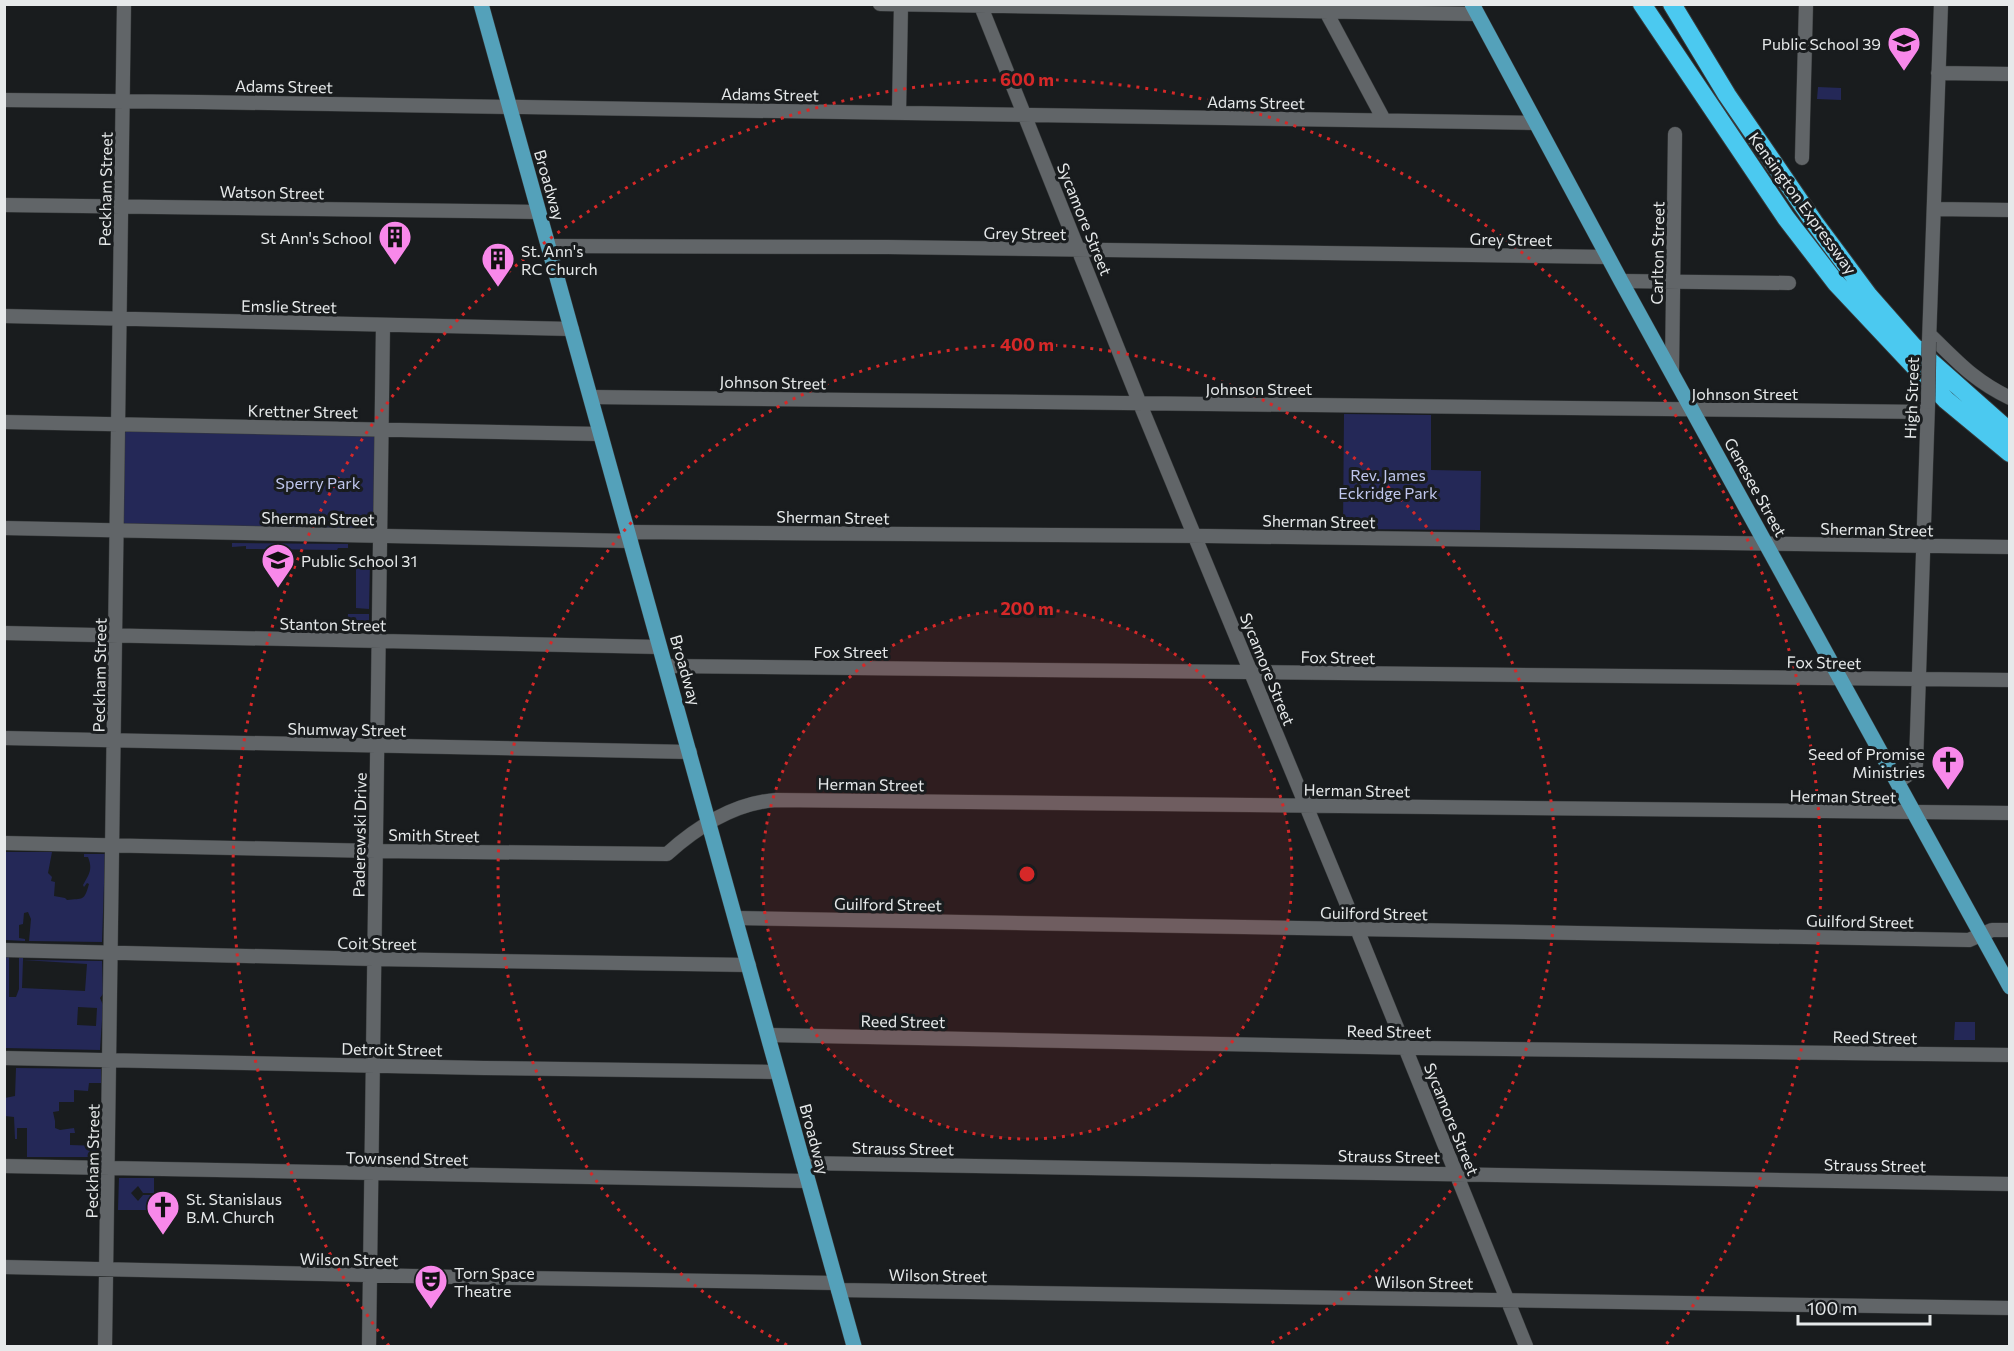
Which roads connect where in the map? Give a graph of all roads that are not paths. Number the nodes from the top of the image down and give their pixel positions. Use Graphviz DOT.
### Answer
graph roads {
  1 [pos="124,4"];
  2 [pos="481,4"];
  3 [pos="880,4"];
  4 [pos="1642,4"];
  5 [pos="1672,4"];
  6 [pos="1685,4"];
  7 [pos="1806,4"];
  8 [pos="1941,4"];
  9 [pos="901,5"];
  10 [pos="980,5"];
  11 [pos="1324,8"];
  12 [pos="1475,9"];
  13 [pos="1938,73"];
  14 [pos="2010,74"];
  15 [pos="1727,95"];
  16 [pos="4,100"];
  17 [pos="123,100"];
  18 [pos="510,106"];
  19 [pos="899,113"];
  20 [pos="1026,115"];
  21 [pos="1384,120"];
  22 [pos="1535,123"];
  23 [pos="1675,134"];
  24 [pos="1802,158"];
  25 [pos="4,205"];
  26 [pos="121,206"];
  27 [pos="1934,209"];
  28 [pos="2010,210"];
  29 [pos="539,212"];
  30 [pos="549,246"];
  31 [pos="1079,251"];
  32 [pos="1608,257"];
  33 [pos="1621,281"];
  34 [pos="1673,282"];
  35 [pos="1789,283"];
  36 [pos="4,316"];
  37 [pos="120,319"];
  38 [pos="383,325"];
  39 [pos="572,329"];
  40 [pos="1930,339"];
  41 [pos="1672,372"];
  42 [pos="591,397"];
  43 [pos="2010,398"];
  44 [pos="1140,404"];
  45 [pos="1928,407"];
  46 [pos="1692,409"];
  47 [pos="4,422"];
  48 [pos="118,424"];
  49 [pos="381,429"];
  50 [pos="2010,432"];
  51 [pos="601,434"];
  52 [pos="2010,453"];
  53 [pos="4,528"];
  54 [pos="117,531"];
  55 [pos="380,536"];
  56 [pos="629,536"];
  57 [pos="1195,536"];
  58 [pos="1767,544"];
  59 [pos="1923,546"];
  60 [pos="2010,547"];
  61 [pos="4,633"];
  62 [pos="116,636"];
  63 [pos="378,641"];
  64 [pos="660,647"];
  65 [pos="666,666"];
  66 [pos="1251,672"];
  67 [pos="1841,679"];
  68 [pos="1919,679"];
  69 [pos="2010,680"];
  70 [pos="4,738"];
  71 [pos="114,740"];
  72 [pos="377,746"];
  73 [pos="690,752"];
  74 [pos="1897,782"];
  75 [pos="1306,806"];
  76 [pos="1914,812"];
  77 [pos="2010,813"];
  78 [pos="709,823"];
  79 [pos="4,843"];
  80 [pos="113,844"];
  81 [pos="375,851"];
  82 [pos="736,918"];
  83 [pos="1357,929"];
  84 [pos="2010,930"];
  85 [pos="1981,935"];
  86 [pos="4,950"];
  87 [pos="112,951"];
  88 [pos="374,960"];
  89 [pos="749,965"];
  90 [pos="2010,987"];
  91 [pos="768,1035"];
  92 [pos="1404,1047"];
  93 [pos="2010,1055"];
  94 [pos="4,1058"];
  95 [pos="110,1060"];
  96 [pos="372,1065"];
  97 [pos="778,1072"];
  98 [pos="803,1163"];
  99 [pos="4,1166"];
  100 [pos="109,1169"];
  101 [pos="371,1174"];
  102 [pos="1456,1174"];
  103 [pos="808,1181"];
  104 [pos="2010,1184"];
  105 [pos="4,1267"];
  106 [pos="106,1269"];
  107 [pos="370,1275"];
  108 [pos="837,1287"];
  109 [pos="1507,1299"];
  110 [pos="2010,1308"];
  111 [pos="105,1347"];
  112 [pos="369,1347"];
  113 [pos="854,1347"];
  114 [pos="1526,1347"];
  1 -- 17 [label="street, Peckham Street"];
  2 -- 18 [label="main road, Broadway"];
  3 -- 9 [label="street"];
  4 -- 52 [label="highway, Kensington Expressway"];
  5 -- 15 [label="highway, Kensington Expressway"];
  6 -- 15 [label="highway"];
  7 -- 24 [label="street"];
  8 -- 13 [label="street, High Street"];
  9 -- 10 [label="street"];
  9 -- 19 [label="street"];
  10 -- 11 [label="street"];
  10 -- 20 [label="street, Sycamore Street"];
  11 -- 12 [label="street"];
  11 -- 21 [label="street"];
  12 -- 22 [label="main road, Genesee Street"];
  13 -- 14 [label="street"];
  13 -- 27 [label="street, High Street"];
  15 -- 50 [label="highway, Kensington Expressway"];
  16 -- 17 [label="street, Adams Street"];
  17 -- 18 [label="street, Adams Street"];
  17 -- 26 [label="street, Peckham Street"];
  18 -- 19 [label="street, Adams Street"];
  18 -- 29 [label="main road, Broadway"];
  19 -- 20 [label="street, Adams Street"];
  20 -- 21 [label="street, Adams Street"];
  20 -- 31 [label="street, Sycamore Street"];
  21 -- 22 [label="street, Adams Street"];
  22 -- 32 [label="main road, Genesee Street"];
  23 -- 34 [label="street, Carlton Street"];
  25 -- 26 [label="street, Watson Street"];
  26 -- 29 [label="street, Watson Street"];
  26 -- 37 [label="street, Peckham Street"];
  27 -- 28 [label="street"];
  27 -- 40 [label="street, High Street"];
  29 -- 30 [label="main road, Broadway"];
  30 -- 31 [label="street, Grey Street"];
  30 -- 39 [label="main road, Broadway"];
  31 -- 32 [label="street, Grey Street"];
  31 -- 44 [label="street, Sycamore Street"];
  32 -- 33 [label="main road, Genesee Street"];
  33 -- 34 [label="street"];
  33 -- 41 [label="main road, Genesee Street"];
  34 -- 35 [label="street"];
  34 -- 41 [label="street, Carlton Street"];
  36 -- 37 [label="street, Emslie Street"];
  37 -- 38 [label="street, Emslie Street"];
  37 -- 48 [label="street, Peckham Street"];
  38 -- 39 [label="street, Emslie Street"];
  38 -- 49 [label="street, Paderewski Drive"];
  39 -- 42 [label="main road, Broadway"];
  40 -- 43 [label="street"];
  40 -- 45 [label="street, High Street, bridge"];
  41 -- 46 [label="main road, Genesee Street"];
  42 -- 44 [label="street, Johnson Street"];
  42 -- 51 [label="main road, Broadway"];
  44 -- 46 [label="street, Johnson Street"];
  44 -- 57 [label="street, Sycamore Street"];
  45 -- 46 [label="street, Johnson Street"];
  45 -- 59 [label="street, High Street"];
  46 -- 58 [label="main road, Genesee Street"];
  47 -- 48 [label="street, Krettner Street"];
  48 -- 49 [label="street, Krettner Street"];
  48 -- 54 [label="street, Peckham Street"];
  49 -- 51 [label="street, Krettner Street"];
  49 -- 55 [label="street, Paderewski Drive"];
  51 -- 56 [label="main road, Broadway"];
  53 -- 54 [label="street, Sherman Street"];
  54 -- 55 [label="street, Sherman Street"];
  54 -- 62 [label="street, Peckham Street"];
  55 -- 56 [label="street, Sherman Street"];
  55 -- 63 [label="street, Paderewski Drive"];
  56 -- 57 [label="street, Sherman Street"];
  56 -- 64 [label="main road, Broadway"];
  57 -- 58 [label="street, Sherman Street"];
  57 -- 66 [label="street, Sycamore Street"];
  58 -- 59 [label="street, Sherman Street"];
  58 -- 67 [label="main road, Genesee Street"];
  59 -- 60 [label="street, Sherman Street"];
  59 -- 68 [label="street, High Street"];
  61 -- 62 [label="street, Stanton Street"];
  62 -- 63 [label="street, Stanton Street"];
  62 -- 71 [label="street, Peckham Street"];
  63 -- 64 [label="street, Stanton Street"];
  63 -- 72 [label="street, Paderewski Drive"];
  64 -- 65 [label="main road, Broadway"];
  65 -- 66 [label="street, Fox Street"];
  65 -- 73 [label="main road, Broadway"];
  66 -- 67 [label="street, Fox Street"];
  66 -- 75 [label="street, Sycamore Street"];
  67 -- 68 [label="street, Fox Street"];
  67 -- 74 [label="main road, Genesee Street"];
  68 -- 69 [label="street, Fox Street"];
  68 -- 74 [label="street, High Street"];
  70 -- 71 [label="street, Shumway Street"];
  71 -- 72 [label="street, Shumway Street"];
  71 -- 80 [label="street, Peckham Street"];
  72 -- 73 [label="street, Shumway Street"];
  72 -- 81 [label="street, Paderewski Drive"];
  73 -- 78 [label="main road, Broadway"];
  74 -- 76 [label="main road, Genesee Street"];
  75 -- 76 [label="street, Herman Street"];
  75 -- 78 [label="street, Herman Street"];
  75 -- 83 [label="street, Sycamore Street"];
  76 -- 77 [label="street, Herman Street"];
  76 -- 85 [label="main road, Genesee Street"];
  78 -- 81 [label="street, Smith Street"];
  78 -- 82 [label="main road, Broadway"];
  79 -- 80 [label="street, Smith Street"];
  80 -- 81 [label="street, Smith Street"];
  80 -- 87 [label="street, Peckham Street"];
  81 -- 88 [label="street, Paderewski Drive"];
  82 -- 83 [label="street, Guilford Street"];
  82 -- 89 [label="main road, Broadway"];
  83 -- 85 [label="street, Guilford Street"];
  83 -- 92 [label="street, Sycamore Street"];
  84 -- 85 [label="street, Guilford Street"];
  85 -- 90 [label="main road, Genesee Street"];
  86 -- 87 [label="street, Coit Street"];
  87 -- 88 [label="street, Coit Street"];
  87 -- 95 [label="street, Peckham Street"];
  88 -- 89 [label="street, Coit Street"];
  88 -- 96 [label="street, Paderewski Drive"];
  89 -- 91 [label="main road, Broadway"];
  91 -- 92 [label="street, Reed Street"];
  91 -- 97 [label="main road, Broadway"];
  92 -- 93 [label="street, Reed Street"];
  92 -- 102 [label="street, Sycamore Street"];
  94 -- 95 [label="street, Detroit Street"];
  95 -- 96 [label="street, Detroit Street"];
  95 -- 100 [label="street, Peckham Street"];
  96 -- 97 [label="street, Detroit Street"];
  96 -- 101 [label="street, Paderewski Drive"];
  97 -- 98 [label="main road, Broadway"];
  98 -- 102 [label="street, Strauss Street"];
  98 -- 103 [label="main road, Broadway"];
  99 -- 100 [label="street, Townsend Street"];
  100 -- 101 [label="street, Townsend Street"];
  100 -- 106 [label="street, Peckham Street"];
  101 -- 103 [label="street, Townsend Street"];
  101 -- 107 [label="street, Paderewski Drive"];
  102 -- 104 [label="street, Strauss Street"];
  102 -- 109 [label="street, Sycamore Street"];
  103 -- 108 [label="main road, Broadway"];
  105 -- 106 [label="street, Wilson Street"];
  106 -- 107 [label="street, Wilson Street"];
  106 -- 111 [label="street, Peckham Street"];
  107 -- 108 [label="street, Wilson Street"];
  107 -- 112 [label="street, Paderewski Drive"];
  108 -- 109 [label="street, Wilson Street"];
  108 -- 113 [label="main road, Broadway"];
  109 -- 110 [label="street, Wilson Street"];
  109 -- 114 [label="street, Sycamore Street"];
}
